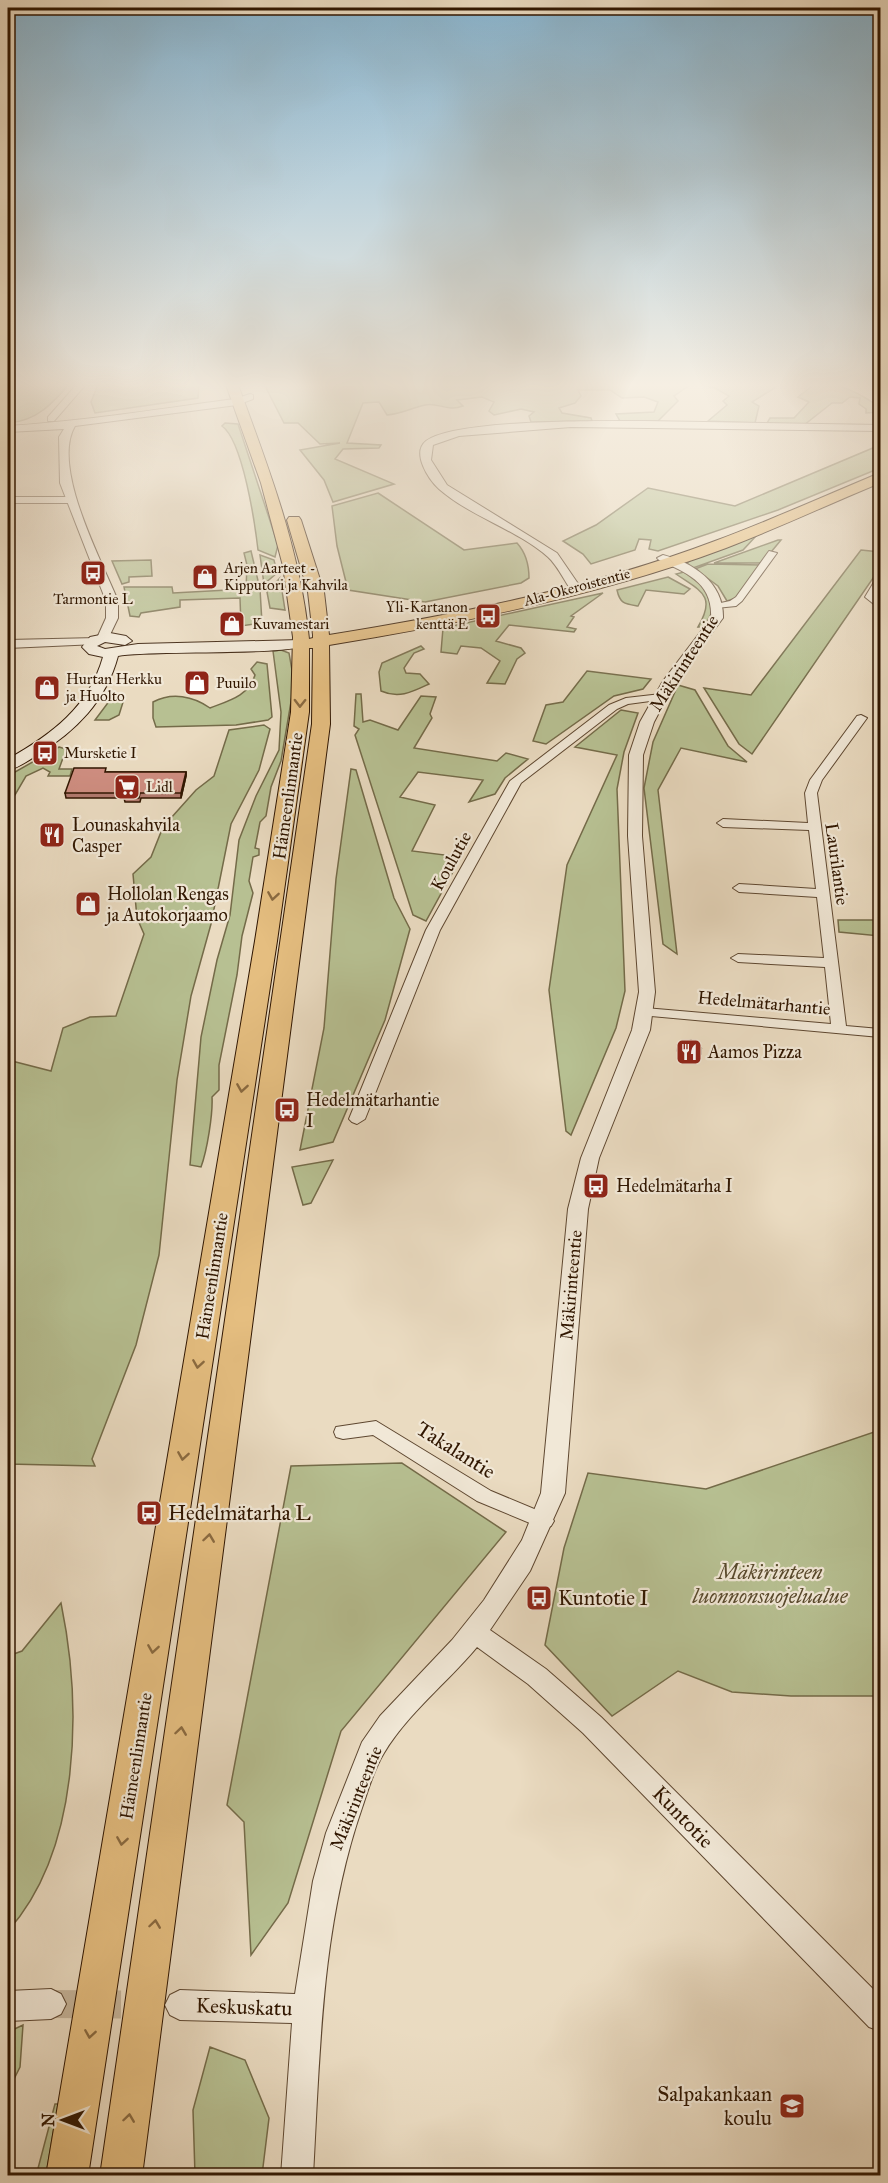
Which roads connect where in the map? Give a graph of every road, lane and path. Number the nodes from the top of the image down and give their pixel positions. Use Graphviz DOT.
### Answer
graph roads {
  1 [pos="65,484"];
  2 [pos="268,484"];
  3 [pos="278,484"];
  4 [pos="440,484"];
  5 [pos="866,484"];
  6 [pos="8,500"];
  7 [pos="72,500"];
  8 [pos="772,554"];
  9 [pos="667,560"];
  10 [pos="880,579"];
  11 [pos="572,586"];
  12 [pos="112,601"];
  13 [pos="719,606"];
  14 [pos="880,606"];
  15 [pos="311,640"];
  16 [pos="8,644"];
  17 [pos="108,646"];
  18 [pos="164,649"];
  19 [pos="660,697"];
  20 [pos="80,716"];
  21 [pos="861,718"];
  22 [pos="8,765"];
  23 [pos="723,823"];
  24 [pos="813,827"];
  25 [pos="739,888"];
  26 [pos="822,893"];
  27 [pos="738,958"];
  28 [pos="832,963"];
  29 [pos="645,1012"];
  30 [pos="839,1030"];
  31 [pos="880,1033"];
  32 [pos="357,1119"];
  33 [pos="343,1432"];
  34 [pos="544,1521"];
  35 [pos="474,1632"];
  36 [pos="51,2004"];
  37 [pos="180,2005"];
  38 [pos="8,2006"];
  39 [pos="309,2008"];
  40 [pos="880,2016"];
  41 [pos="66,2175"];
  42 [pos="121,2175"];
  43 [pos="297,2175"];
  1 -- 7 [label="street"];
  2 -- 15 [label="main road, Hämeenlinnantie"];
  3 -- 15 [label="main road, Hämeenlinnantie"];
  4 -- 11 [label="street"];
  5 -- 9 [label="main road, Ala-Okeroistentie"];
  6 -- 7 [label="street"];
  7 -- 12 [label="street"];
  8 -- 13 [label="street"];
  9 -- 11 [label="main road, Ala-Okeroistentie"];
  9 -- 13 [label="street, Mäkirinteentie"];
  10 -- 14 [label="street"];
  11 -- 15 [label="main road, Ala-Okeroistentie"];
  12 -- 17 [label="street"];
  12 -- 17 [label="street"];
  13 -- 19 [label="street, Mäkirinteentie"];
  15 -- 17 [label="main road"];
  15 -- 18 [label="main road"];
  15 -- 41 [label="main road, Hämeenlinnantie, one-way"];
  42 -- 15 [label="main road, Hämeenlinnantie, one-way"];
  16 -- 17 [label="street"];
  17 -- 18 [label="main road"];
  17 -- 20 [label="main road"];
  18 -- 20 [label="main road"];
  19 -- 29 [label="street, Mäkirinteentie"];
  19 -- 32 [label="street, Koulutie"];
  20 -- 22 [label="main road"];
  21 -- 24 [label="street, Laurilantie"];
  23 -- 24 [label="street"];
  24 -- 26 [label="street, Laurilantie"];
  25 -- 26 [label="street"];
  26 -- 28 [label="street, Laurilantie"];
  27 -- 28 [label="street"];
  28 -- 30 [label="street, Laurilantie"];
  29 -- 30 [label="street, Hedelmätarhantie"];
  29 -- 34 [label="street, Mäkirinteentie"];
  30 -- 31 [label="street, Hedelmätarhantie"];
  33 -- 34 [label="street, Takalantie"];
  34 -- 35 [label="street, Mäkirinteentie"];
  35 -- 39 [label="street, Mäkirinteentie"];
  35 -- 40 [label="street, Kuntotie"];
  36 -- 38 [label="street"];
  37 -- 39 [label="street, Keskuskatu"];
  39 -- 43 [label="street, Mäkirinteentie"];
}
